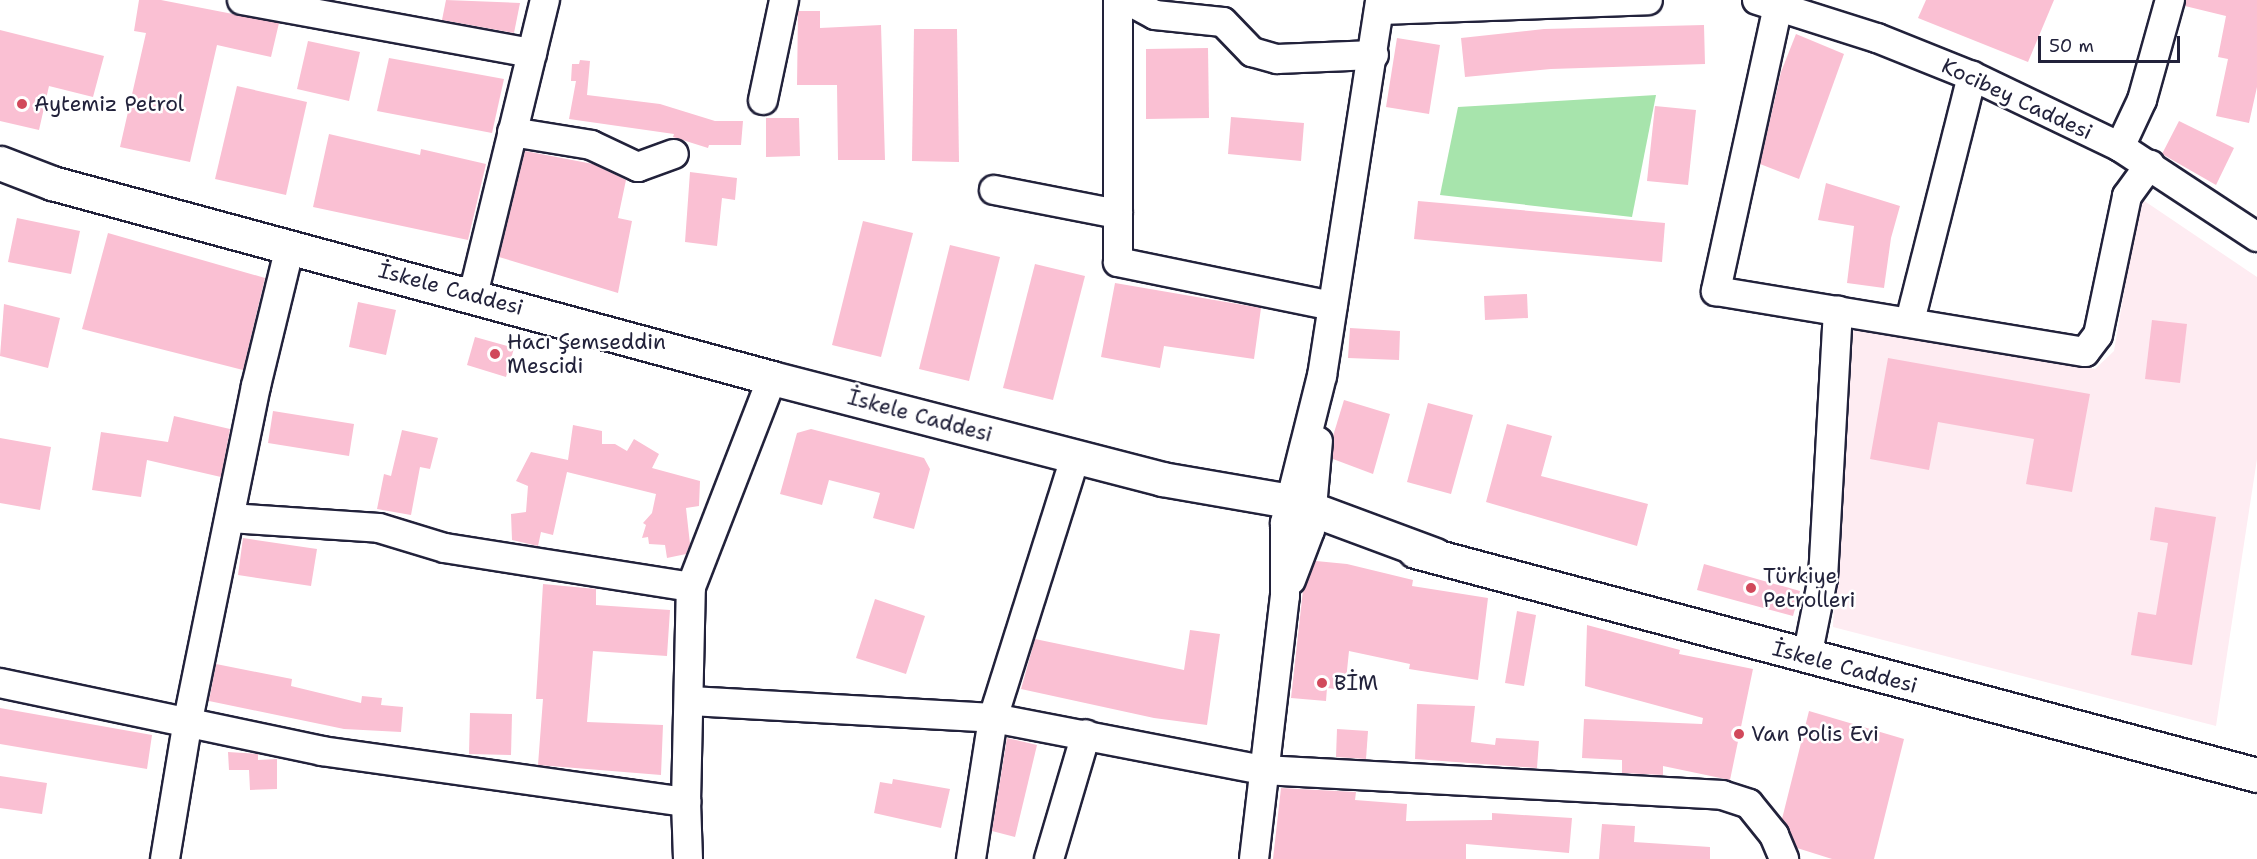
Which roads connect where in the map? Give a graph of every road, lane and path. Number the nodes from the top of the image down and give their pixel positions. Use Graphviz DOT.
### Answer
graph roads {
  1 [pos="242,0"];
  2 [pos="545,0"];
  3 [pos="784,0"];
  4 [pos="1119,0"];
  5 [pos="1127,0"];
  6 [pos="1647,0"];
  7 [pos="2170,0"];
  8 [pos="1768,3"];
  9 [pos="1381,5"];
  10 [pos="532,52"];
  11 [pos="1374,55"];
  12 [pos="1972,76"];
  13 [pos="763,100"];
  14 [pos="512,132"];
  15 [pos="2120,147"];
  16 [pos="674,154"];
  17 [pos="0,163"];
  18 [pos="2150,164"];
  19 [pos="0,175"];
  20 [pos="52,183"];
  21 [pos="994,190"];
  22 [pos="1118,214"];
  23 [pos="2257,237"];
  24 [pos="290,246"];
  25 [pos="473,295"];
  26 [pos="1334,306"];
  27 [pos="1838,310"];
  28 [pos="1910,321"];
  29 [pos="772,378"];
  30 [pos="1071,471"];
  31 [pos="1300,516"];
  32 [pos="230,518"];
  33 [pos="691,587"];
  34 [pos="1807,657"];
  35 [pos="0,683"];
  36 [pos="691,701"];
  37 [pos="993,718"];
  38 [pos="188,720"];
  39 [pos="1086,734"];
  40 [pos="1263,770"];
  41 [pos="2257,775"];
  42 [pos="686,802"];
  43 [pos="165,859"];
  44 [pos="688,859"];
  45 [pos="971,859"];
  46 [pos="1049,859"];
  47 [pos="1254,859"];
  48 [pos="1784,859"];
  1 -- 10 [label="street"];
  2 -- 10 [label="street"];
  3 -- 13 [label="street"];
  4 -- 22 [label="street"];
  5 -- 11 [label="street"];
  6 -- 9 [label="street"];
  7 -- 15 [label="street"];
  8 -- 12 [label="street, Kocibey Caddesi"];
  8 -- 27 [label="street"];
  9 -- 11 [label="street"];
  10 -- 14 [label="street"];
  11 -- 26 [label="street"];
  12 -- 15 [label="street, Kocibey Caddesi"];
  12 -- 28 [label="street"];
  14 -- 16 [label="street"];
  14 -- 25 [label="street"];
  15 -- 18 [label="street, Kocibey Caddesi"];
  17 -- 20 [label="main road, İskele Caddesi"];
  18 -- 23 [label="street, Kocibey Caddesi"];
  18 -- 28 [label="street"];
  19 -- 20 [label="main road, İskele Caddesi"];
  20 -- 24 [label="main road, İskele Caddesi"];
  21 -- 22 [label="street"];
  22 -- 26 [label="street"];
  24 -- 25 [label="main road, İskele Caddesi"];
  24 -- 32 [label="street"];
  25 -- 29 [label="main road, İskele Caddesi"];
  26 -- 31 [label="street"];
  27 -- 28 [label="street"];
  27 -- 34 [label="street"];
  29 -- 31 [label="main road, İskele Caddesi"];
  29 -- 33 [label="street"];
  30 -- 37 [label="street"];
  31 -- 34 [label="main road, İskele Caddesi"];
  31 -- 40 [label="street"];
  32 -- 33 [label="street"];
  32 -- 38 [label="street"];
  33 -- 36 [label="street"];
  34 -- 41 [label="main road, İskele Caddesi"];
  35 -- 38 [label="street"];
  36 -- 37 [label="street"];
  36 -- 42 [label="street"];
  37 -- 39 [label="street"];
  37 -- 45 [label="street"];
  38 -- 42 [label="street"];
  38 -- 43 [label="street"];
  39 -- 40 [label="street"];
  39 -- 46 [label="street"];
  40 -- 47 [label="street"];
  40 -- 48 [label="street"];
  42 -- 44 [label="street"];
}
